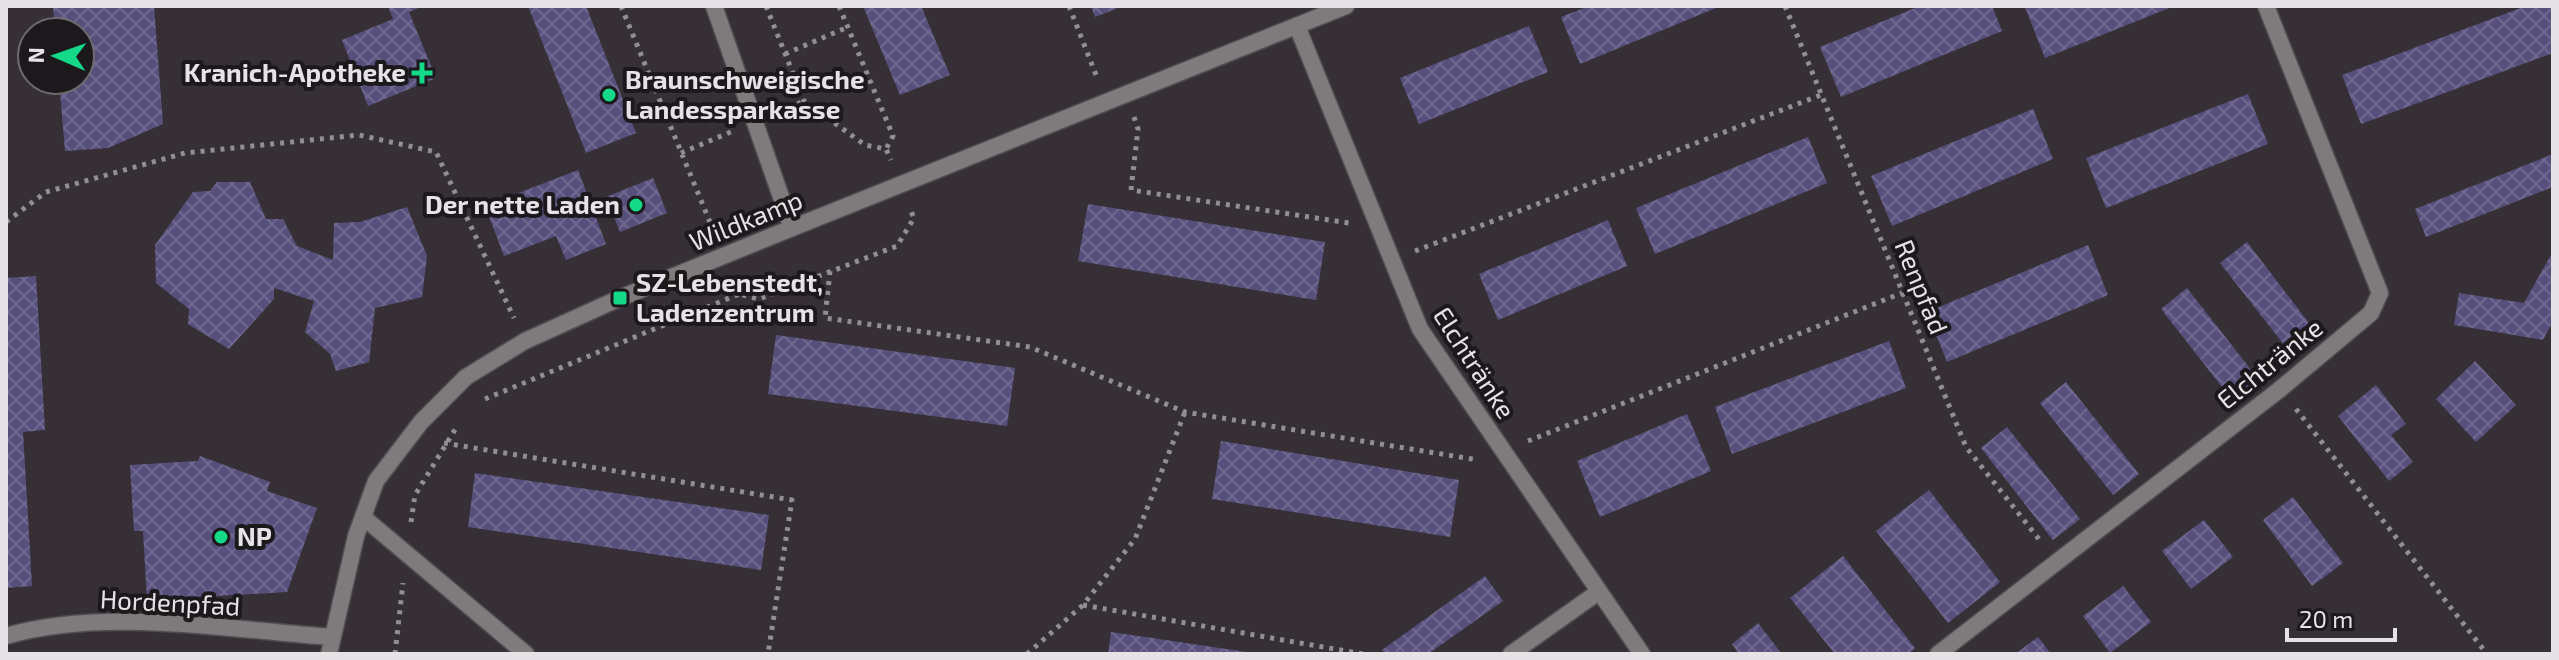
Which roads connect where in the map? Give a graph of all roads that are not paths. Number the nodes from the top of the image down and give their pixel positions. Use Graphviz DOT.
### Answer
graph roads {
  1 [pos="714,6"];
  2 [pos="1346,6"];
  3 [pos="2266,6"];
  4 [pos="1297,26"];
  5 [pos="792,228"];
  6 [pos="363,517"];
  7 [pos="1597,593"];
  8 [pos="6,636"];
  9 [pos="332,637"];
  10 [pos="329,654"];
  11 [pos="526,654"];
  12 [pos="1511,654"];
  13 [pos="1642,654"];
  14 [pos="1938,654"];
  1 -- 5 [label="street"];
  2 -- 4 [label="street, Wildkamp"];
  3 -- 14 [label="street, Elchtränke"];
  4 -- 5 [label="street, Wildkamp"];
  4 -- 7 [label="street, Elchtränke"];
  5 -- 6 [label="street, Wildkamp"];
  6 -- 9 [label="street, Wildkamp"];
  6 -- 11 [label="street"];
  7 -- 12 [label="street"];
  7 -- 13 [label="street, Elchtränke"];
  8 -- 9 [label="street, Hordenpfad"];
  9 -- 10 [label="street, Wildkamp"];
}
